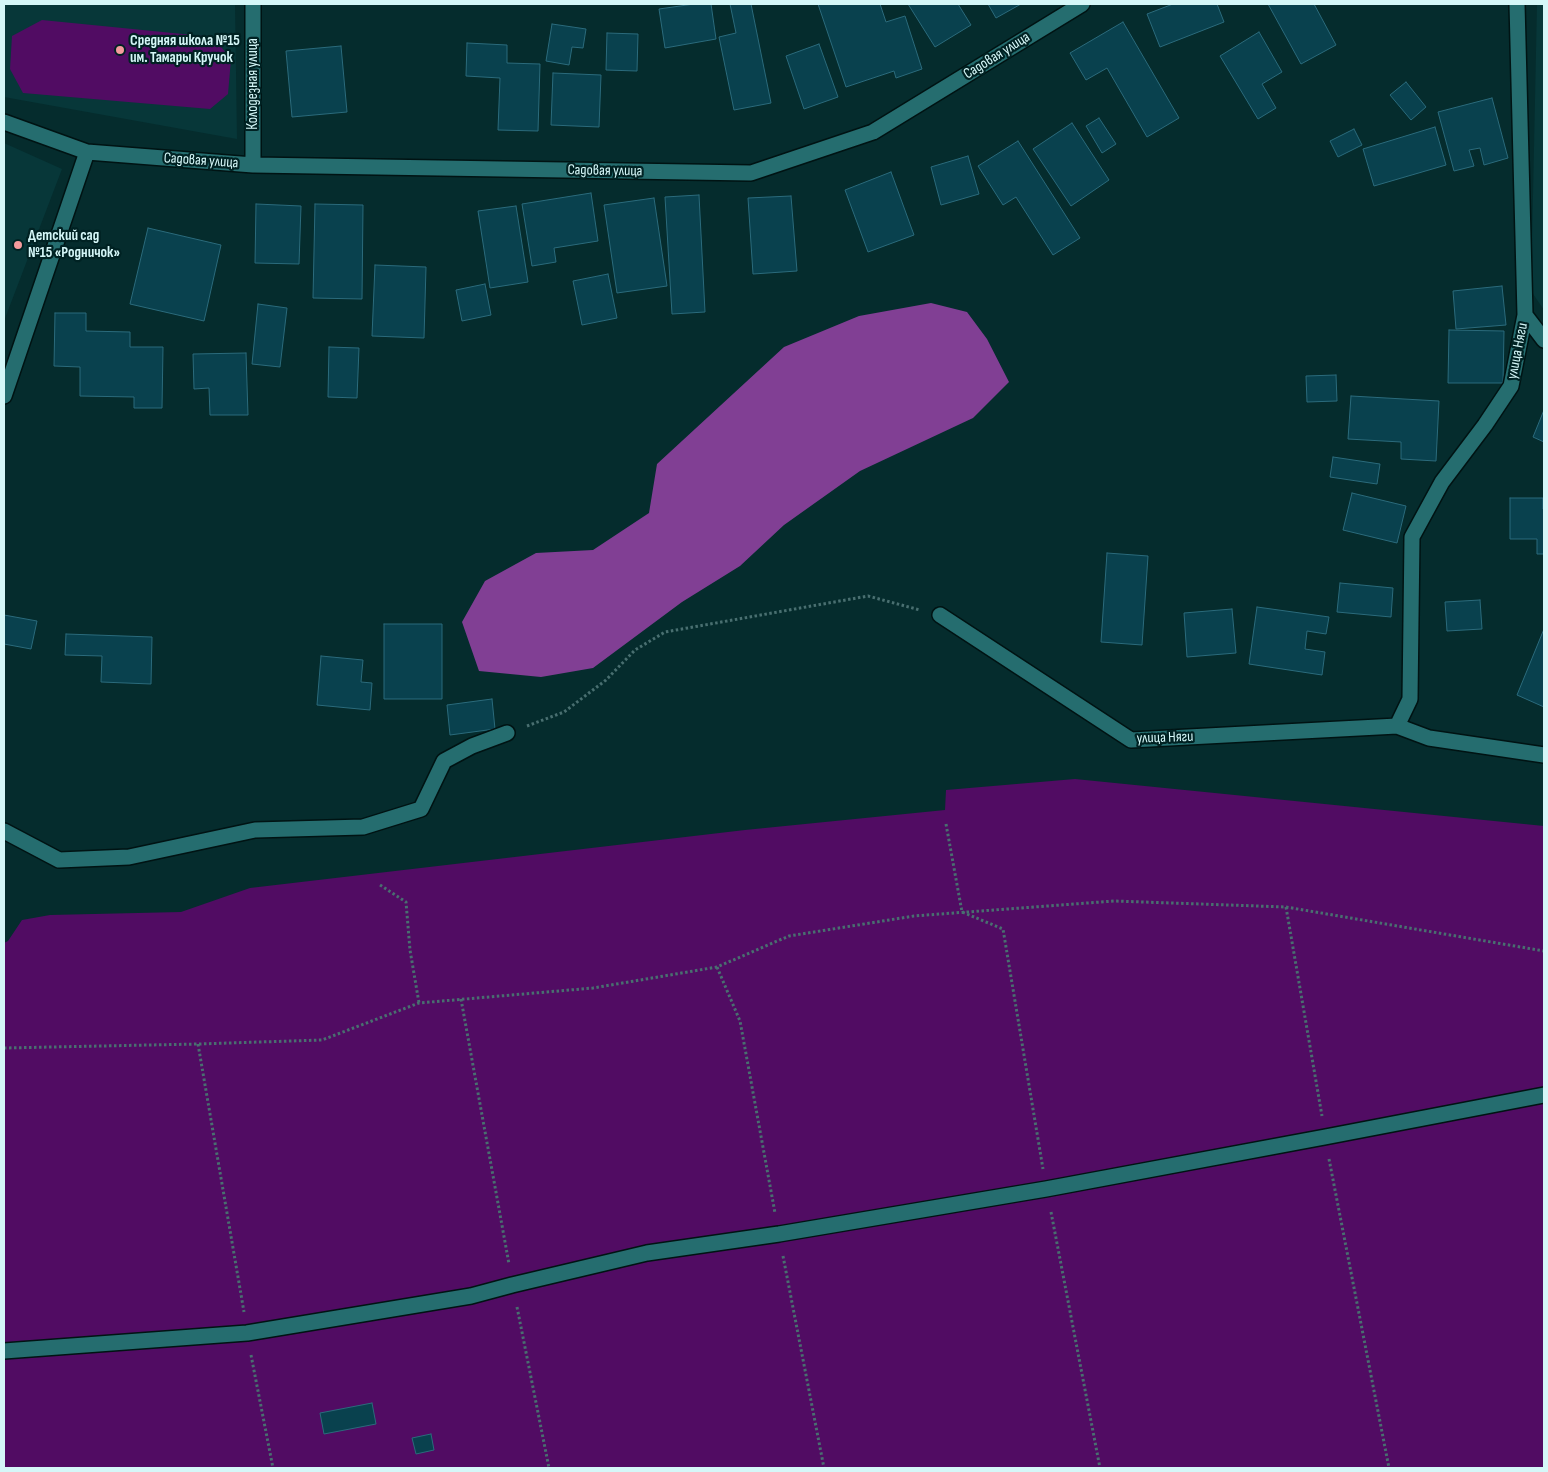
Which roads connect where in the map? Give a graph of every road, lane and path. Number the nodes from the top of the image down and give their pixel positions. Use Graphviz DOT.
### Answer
graph roads {
  1 [pos="253,4"];
  2 [pos="1082,4"];
  3 [pos="1517,4"];
  4 [pos="4,122"];
  5 [pos="87,152"];
  6 [pos="254,165"];
  7 [pos="1525,315"];
  8 [pos="1544,340"];
  9 [pos="4,396"];
  10 [pos="940,615"];
  11 [pos="1397,726"];
  12 [pos="508,733"];
  13 [pos="1544,755"];
  14 [pos="946,824"];
  15 [pos="4,830"];
  16 [pos="380,885"];
  17 [pos="1286,907"];
  18 [pos="962,912"];
  19 [pos="1544,951"];
  20 [pos="461,999"];
  21 [pos="419,1003"];
  22 [pos="198,1044"];
  23 [pos="4,1048"];
  24 [pos="1544,1094"];
  25 [pos="1325,1137"];
  26 [pos="1046,1189"];
  27 [pos="512,1285"];
  28 [pos="247,1334"];
  29 [pos="4,1351"];
  30 [pos="273,1468"];
  31 [pos="549,1468"];
  32 [pos="1100,1468"];
  33 [pos="1389,1468"];
  1 -- 6 [label="street, Колодезная улица"];
  2 -- 6 [label="street, Садовая улица"];
  3 -- 7 [label="street, улица Няги"];
  4 -- 5 [label="street, Садовая улица"];
  5 -- 6 [label="street, Садовая улица"];
  5 -- 9 [label="street"];
  7 -- 8 [label="street"];
  7 -- 11 [label="street, улица Няги"];
  10 -- 11 [label="street, улица Няги"];
  10 -- 12 [label="path"];
  11 -- 13 [label="street, улица Няги"];
  12 -- 15 [label="street"];
  14 -- 18 [label="path"];
  16 -- 21 [label="path"];
  17 -- 18 [label="path"];
  17 -- 19 [label="path"];
  17 -- 25 [label="path"];
  18 -- 20 [label="path"];
  18 -- 26 [label="path"];
  20 -- 21 [label="path"];
  20 -- 27 [label="path"];
  21 -- 22 [label="path"];
  22 -- 23 [label="path"];
  22 -- 28 [label="path"];
  24 -- 25 [label="street"];
  25 -- 26 [label="street"];
  25 -- 33 [label="path"];
  26 -- 27 [label="street"];
  26 -- 32 [label="path"];
  27 -- 28 [label="street"];
  27 -- 31 [label="path"];
  28 -- 29 [label="street"];
  28 -- 30 [label="path"];
}
